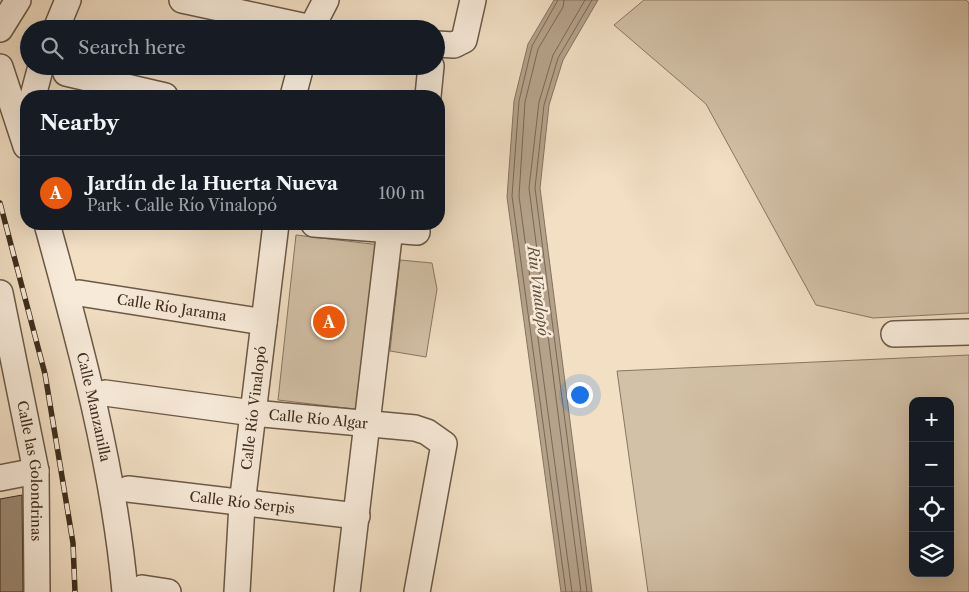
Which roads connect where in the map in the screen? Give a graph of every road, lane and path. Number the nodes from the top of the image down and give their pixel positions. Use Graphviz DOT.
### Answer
graph roads {
  1 [pos="18,0"];
  2 [pos="68,0"];
  3 [pos="182,0"];
  4 [pos="326,0"];
  5 [pos="473,0"];
  6 [pos="60,20"];
  7 [pos="274,20"];
  8 [pos="315,20"];
  9 [pos="0,29"];
  10 [pos="445,44"];
  11 [pos="0,67"];
  12 [pos="39,75"];
  13 [pos="75,75"];
  14 [pos="299,75"];
  15 [pos="430,75"];
  16 [pos="35,90"];
  17 [pos="138,90"];
  18 [pos="295,90"];
  19 [pos="429,90"];
  20 [pos="20,122"];
  21 [pos="50,230"];
  22 [pos="275,230"];
  23 [pos="390,230"];
  24 [pos="0,293"];
  25 [pos="79,293"];
  26 [pos="264,322"];
  27 [pos="969,332"];
  28 [pos="894,334"];
  29 [pos="7,367"];
  30 [pos="104,393"];
  31 [pos="253,413"];
  32 [pos="367,423"];
  33 [pos="36,471"];
  34 [pos="0,478"];
  35 [pos="128,489"];
  36 [pos="242,504"];
  37 [pos="357,516"];
  38 [pos="134,590"];
  39 [pos="38,592"];
  40 [pos="168,592"];
  41 [pos="237,592"];
  42 [pos="347,592"];
  43 [pos="417,592"];
  1 -- 9 [label="street"];
  2 -- 6 [label="street"];
  3 -- 7 [label="street"];
  4 -- 8 [label="street"];
  5 -- 10 [label="street"];
  11 -- 20 [label="street"];
  12 -- 16 [label="street"];
  13 -- 17 [label="street"];
  14 -- 18 [label="street"];
  15 -- 19 [label="street"];
  21 -- 38 [label="street, Calle Manzanilla"];
  22 -- 26 [label="street, Calle Río Vinalopó"];
  23 -- 32 [label="street"];
  24 -- 29 [label="street, Calle las Golondrinas"];
  25 -- 26 [label="street, Calle Río Jarama"];
  26 -- 31 [label="street, Calle Río Vinalopó"];
  27 -- 28 [label="street"];
  29 -- 33 [label="street, Calle las Golondrinas"];
  30 -- 31 [label="street, Calle Río Algar"];
  31 -- 32 [label="street, Calle Río Algar"];
  31 -- 36 [label="street, Calle Río Vinalopó"];
  32 -- 37 [label="street"];
  32 -- 43 [label="street, Calle Río Algar"];
  33 -- 34 [label="street"];
  33 -- 39 [label="street, Calle las Golondrinas"];
  35 -- 36 [label="street, Calle Río Serpis"];
  36 -- 37 [label="street, Calle Río Serpis"];
  36 -- 41 [label="street, Calle Río Vinalopó"];
  37 -- 42 [label="street"];
  38 -- 40 [label="street"];
}
